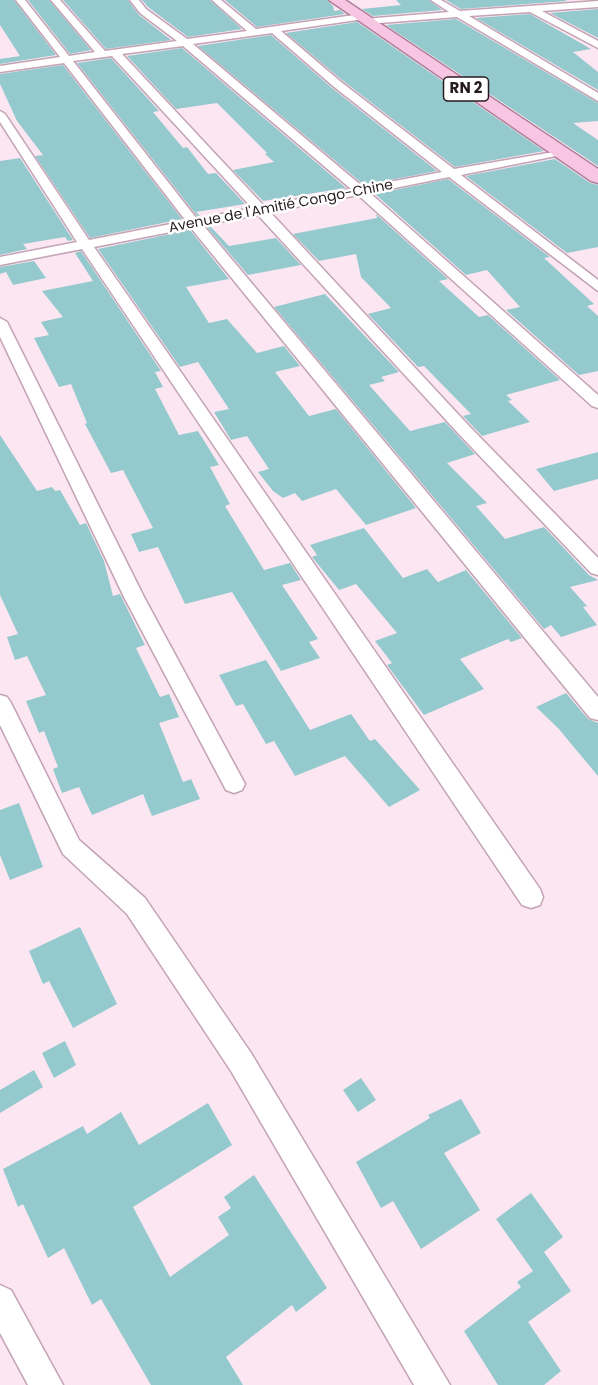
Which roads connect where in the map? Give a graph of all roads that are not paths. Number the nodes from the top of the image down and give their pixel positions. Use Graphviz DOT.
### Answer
graph roads {
  1 [pos="20,0"];
  2 [pos="55,0"];
  3 [pos="134,0"];
  4 [pos="216,0"];
  5 [pos="336,0"];
  6 [pos="435,0"];
  7 [pos="517,0"];
  8 [pos="598,4"];
  9 [pos="531,9"];
  10 [pos="457,13"];
  11 [pos="364,19"];
  12 [pos="273,29"];
  13 [pos="254,32"];
  14 [pos="186,43"];
  15 [pos="598,45"];
  16 [pos="109,54"];
  17 [pos="67,59"];
  18 [pos="0,69"];
  19 [pos="598,98"];
  20 [pos="0,114"];
  21 [pos="561,153"];
  22 [pos="453,173"];
  23 [pos="598,176"];
  24 [pos="361,191"];
  25 [pos="259,211"];
  26 [pos="194,223"];
  27 [pos="85,244"];
  28 [pos="0,261"];
  29 [pos="598,287"];
  30 [pos="0,322"];
  31 [pos="598,403"];
  32 [pos="598,569"];
  33 [pos="0,703"];
  34 [pos="598,712"];
  35 [pos="234,784"];
  36 [pos="531,897"];
  37 [pos="0,1301"];
  38 [pos="46,1385"];
  39 [pos="432,1385"];
  1 -- 17 [label="street"];
  2 -- 16 [label="street"];
  3 -- 14 [label="street"];
  4 -- 13 [label="street"];
  5 -- 11 [label="highway, RN 2"];
  6 -- 10 [label="street"];
  7 -- 9 [label="street"];
  8 -- 9 [label="street"];
  9 -- 10 [label="street"];
  9 -- 15 [label="street"];
  10 -- 11 [label="street"];
  10 -- 19 [label="street"];
  11 -- 12 [label="street"];
  11 -- 21 [label="highway, RN 2"];
  12 -- 13 [label="street"];
  12 -- 22 [label="street"];
  13 -- 14 [label="street"];
  14 -- 16 [label="street"];
  14 -- 24 [label="street"];
  16 -- 17 [label="street"];
  16 -- 25 [label="street"];
  17 -- 18 [label="street"];
  17 -- 26 [label="street"];
  20 -- 27 [label="street"];
  21 -- 22 [label="street, Avenue de l'Amitié Congo-Chine"];
  21 -- 23 [label="highway, RN 2"];
  22 -- 24 [label="street, Avenue de l'Amitié Congo-Chine"];
  22 -- 29 [label="street"];
  24 -- 25 [label="street, Avenue de l'Amitié Congo-Chine"];
  24 -- 31 [label="street"];
  25 -- 26 [label="street, Avenue de l'Amitié Congo-Chine"];
  25 -- 32 [label="street"];
  26 -- 27 [label="street, Avenue de l'Amitié Congo-Chine"];
  26 -- 34 [label="street"];
  27 -- 28 [label="street, Avenue de l'Amitié Congo-Chine"];
  27 -- 36 [label="street"];
  30 -- 35 [label="street"];
  33 -- 39 [label="street"];
  37 -- 38 [label="street"];
}
